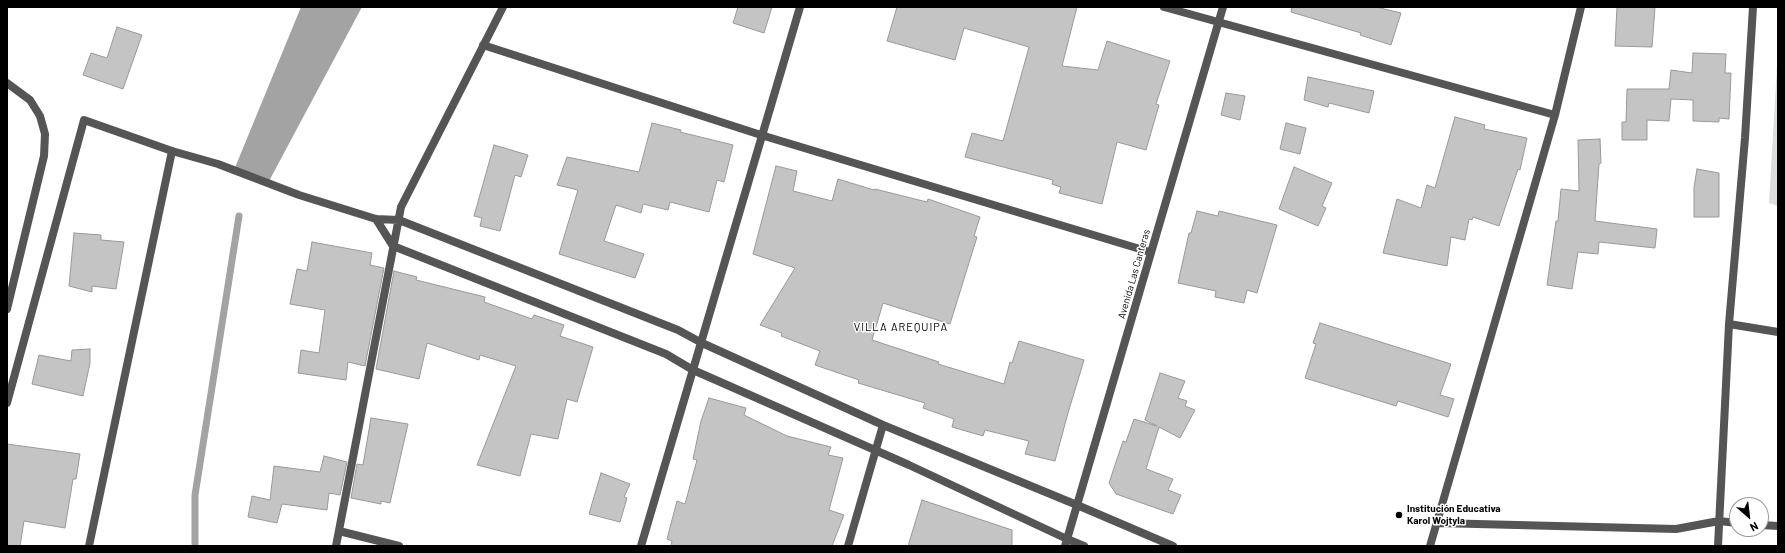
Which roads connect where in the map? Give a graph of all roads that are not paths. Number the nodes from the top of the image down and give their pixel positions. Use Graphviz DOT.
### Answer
graph roads {
  1 [pos="503,7"];
  2 [pos="800,7"];
  3 [pos="1164,7"];
  4 [pos="1223,7"];
  5 [pos="1581,7"];
  6 [pos="1753,7"];
  7 [pos="1219,23"];
  8 [pos="484,45"];
  9 [pos="7,83"];
  10 [pos="1555,115"];
  11 [pos="761,135"];
  12 [pos="172,151"];
  13 [pos="376,219"];
  14 [pos="398,220"];
  15 [pos="393,246"];
  16 [pos="1150,252"];
  17 [pos="7,310"];
  18 [pos="1728,324"];
  19 [pos="1778,332"];
  20 [pos="702,343"];
  21 [pos="693,370"];
  22 [pos="7,403"];
  23 [pos="883,425"];
  24 [pos="876,450"];
  25 [pos="1077,505"];
  26 [pos="1719,521"];
  27 [pos="1729,522"];
  28 [pos="1437,523"];
  29 [pos="339,531"];
  30 [pos="1066,542"];
  31 [pos="89,546"];
  32 [pos="336,546"];
  33 [pos="399,546"];
  34 [pos="641,546"];
  35 [pos="848,546"];
  36 [pos="1084,546"];
  37 [pos="1173,546"];
  38 [pos="1430,546"];
  39 [pos="1718,546"];
  1 -- 8 [label="street"];
  2 -- 11 [label="street"];
  3 -- 7 [label="street"];
  4 -- 7 [label="street, Avenida Las Canteras"];
  5 -- 10 [label="street"];
  6 -- 18 [label="street"];
  7 -- 10 [label="street"];
  7 -- 16 [label="street, Avenida Las Canteras"];
  8 -- 11 [label="street"];
  8 -- 14 [label="street"];
  9 -- 17 [label="street"];
  10 -- 28 [label="street"];
  11 -- 16 [label="street"];
  11 -- 20 [label="street"];
  12 -- 13 [label="street"];
  12 -- 22 [label="street"];
  12 -- 31 [label="street"];
  13 -- 14 [label="street"];
  13 -- 15 [label="street"];
  14 -- 15 [label="street"];
  14 -- 20 [label="street"];
  15 -- 21 [label="street"];
  15 -- 29 [label="street"];
  16 -- 25 [label="street, Avenida Las Canteras"];
  18 -- 19 [label="street"];
  18 -- 26 [label="street"];
  20 -- 21 [label="street"];
  20 -- 23 [label="street"];
  21 -- 24 [label="street"];
  21 -- 34 [label="street"];
  23 -- 24 [label="street"];
  23 -- 25 [label="street"];
  24 -- 30 [label="street"];
  24 -- 35 [label="street"];
  25 -- 30 [label="street, Avenida Las Canteras"];
  25 -- 37 [label="street"];
  26 -- 27 [label="street"];
  26 -- 28 [label="street"];
  26 -- 39 [label="street"];
  28 -- 38 [label="street"];
  29 -- 32 [label="street"];
  29 -- 33 [label="street"];
  30 -- 36 [label="street"];
}
